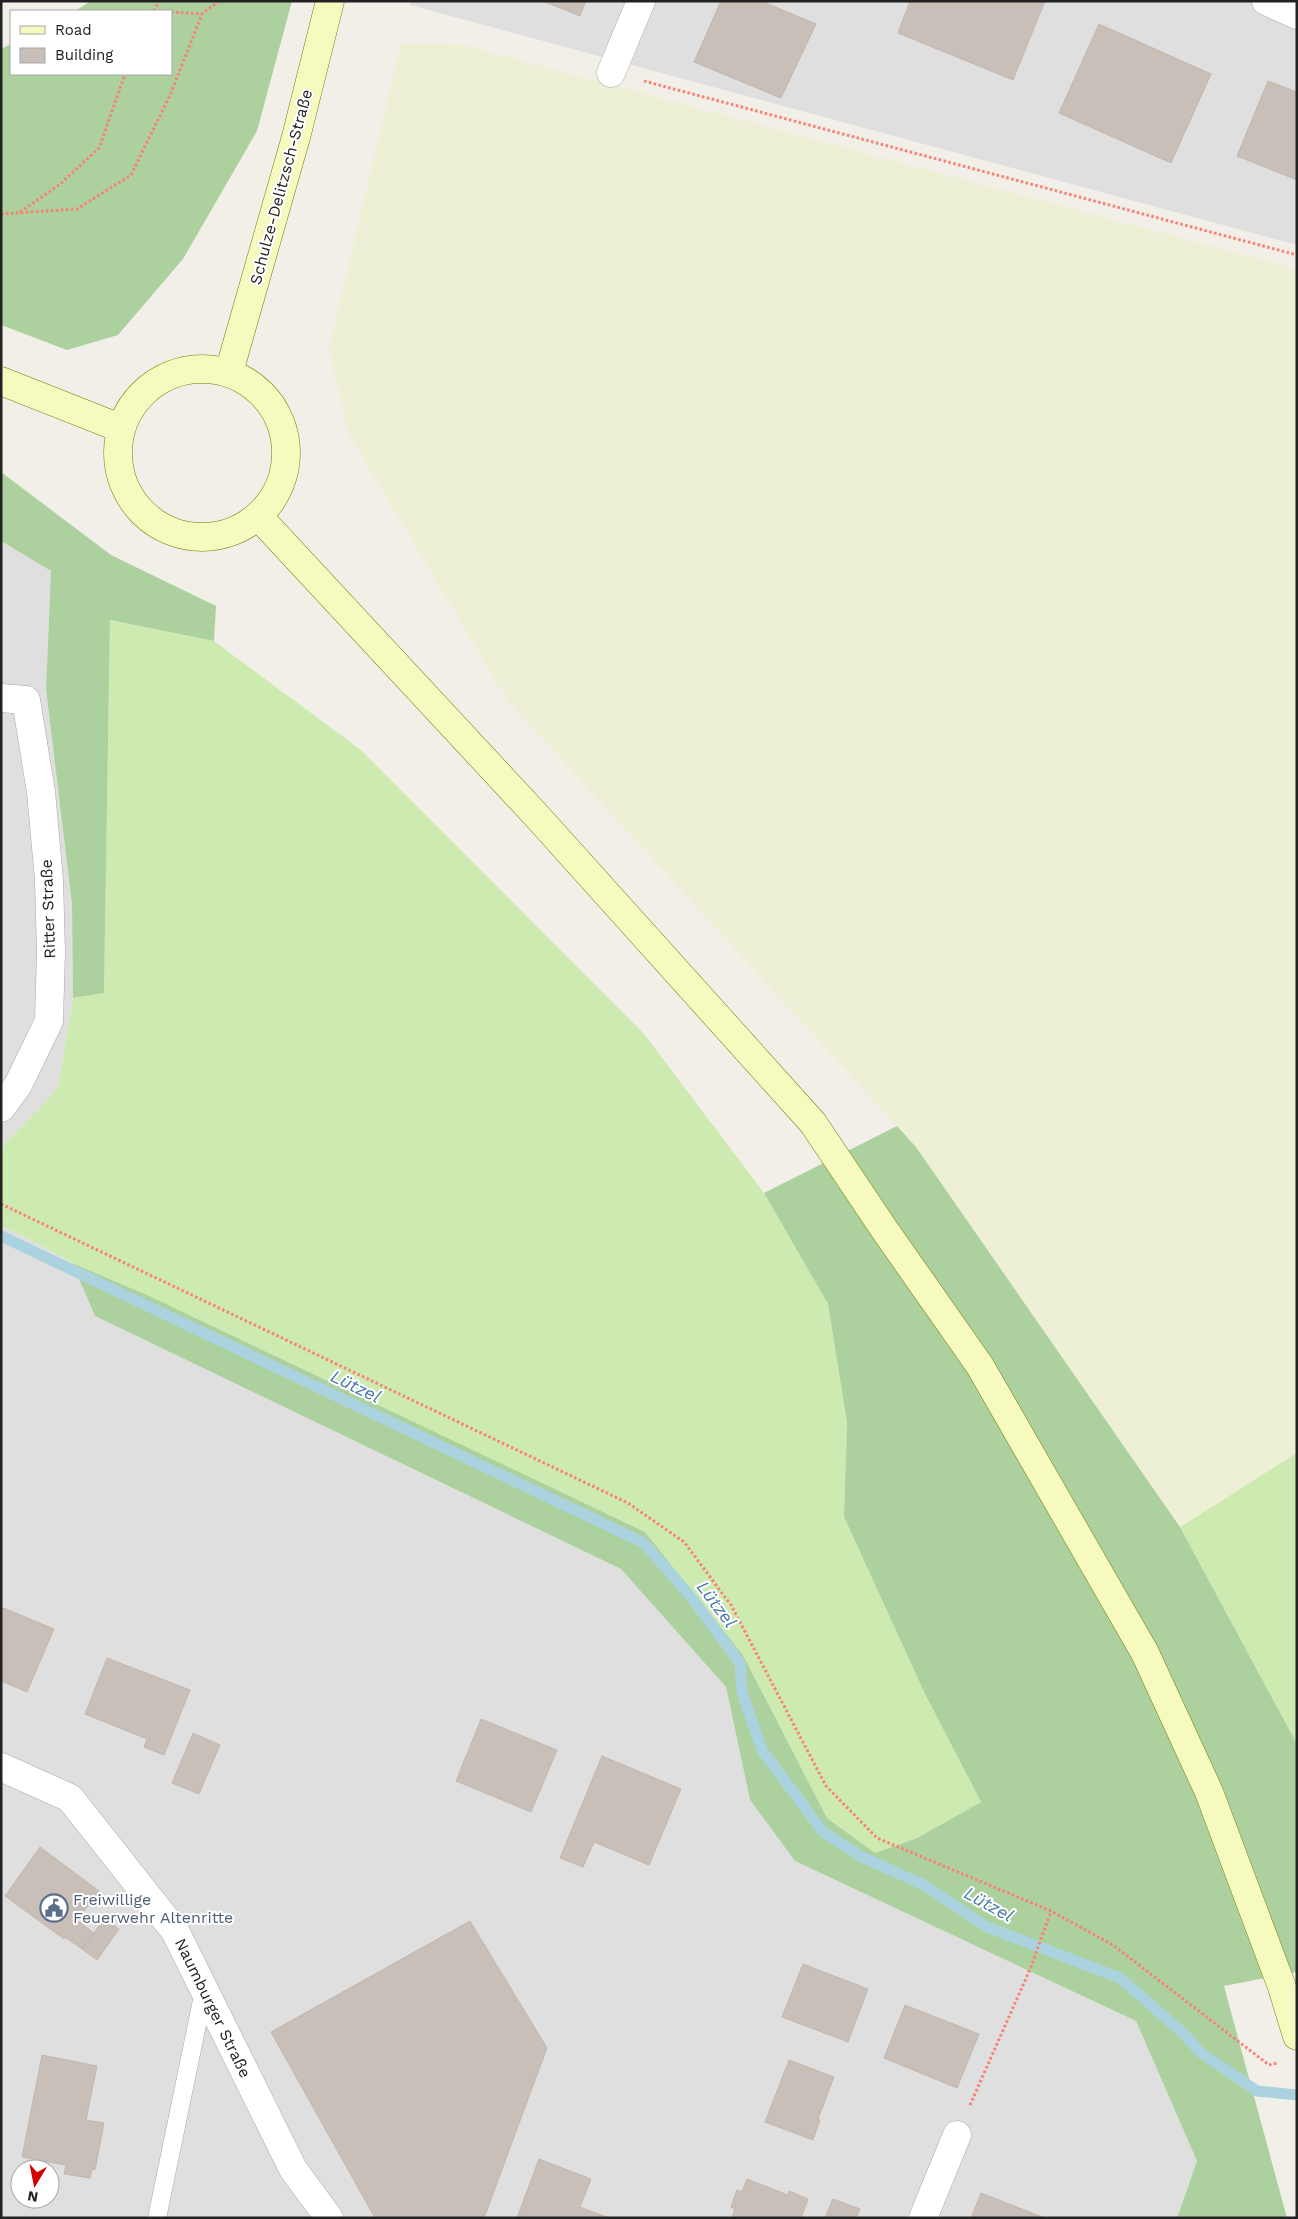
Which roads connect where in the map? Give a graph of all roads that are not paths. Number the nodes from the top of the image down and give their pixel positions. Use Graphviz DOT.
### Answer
graph roads {
  1 [pos="330,1"];
  2 [pos="641,1"];
  3 [pos="1266,1"];
  4 [pos="1297,15"];
  5 [pos="612,73"];
  6 [pos="229,372"];
  7 [pos="1,381"];
  8 [pos="120,428"];
  9 [pos="258,516"];
  10 [pos="14,699"];
  11 [pos="1,1108"];
  12 [pos="1,1766"];
  13 [pos="204,1991"];
  14 [pos="1297,2036"];
  15 [pos="957,2135"];
  16 [pos="157,2218"];
  17 [pos="329,2218"];
  18 [pos="923,2218"];
  1 -- 6 [label="main road, Schulze-Delitzsch-Straße"];
  2 -- 5 [label="street"];
  3 -- 4 [label="street"];
  6 -- 8 [label="main road"];
  6 -- 9 [label="main road"];
  7 -- 8 [label="main road"];
  8 -- 9 [label="main road"];
  9 -- 14 [label="main road"];
  10 -- 11 [label="street, Ritter Straße"];
  12 -- 13 [label="street, Naumburger Straße"];
  13 -- 16 [label="lane"];
  13 -- 17 [label="street, Naumburger Straße"];
  15 -- 18 [label="street"];
}
